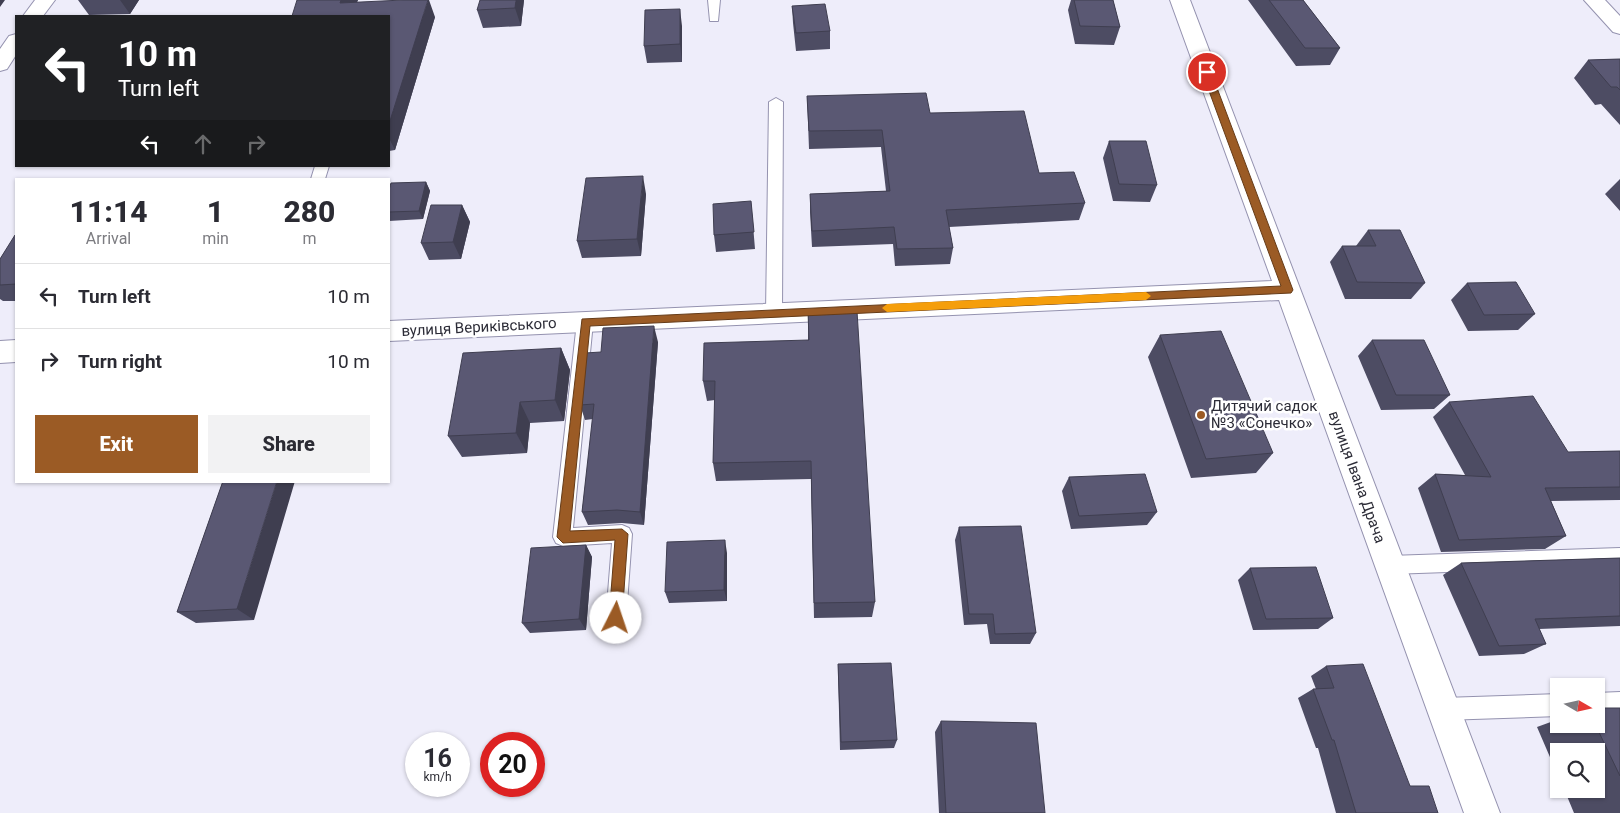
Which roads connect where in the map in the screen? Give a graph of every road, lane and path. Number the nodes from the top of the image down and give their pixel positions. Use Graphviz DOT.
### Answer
graph roads {
  1 [pos="45,0"];
  2 [pos="714,0"];
  3 [pos="1180,0"];
  4 [pos="1594,0"];
  5 [pos="34,15"];
  6 [pos="714,18"];
  7 [pos="1620,28"];
  8 [pos="15,42"];
  9 [pos="0,64"];
  10 [pos="776,102"];
  11 [pos="1288,290"];
  12 [pos="774,313"];
  13 [pos="585,322"];
  14 [pos="390,331"];
  15 [pos="15,351"];
  16 [pos="0,352"];
  17 [pos="1620,557"];
  18 [pos="1390,565"];
  19 [pos="616,618"];
  20 [pos="1605,704"];
  21 [pos="1620,704"];
  22 [pos="1550,705"];
  23 [pos="1443,709"];
  24 [pos="1482,813"];
  1 -- 5 [label="street"];
  2 -- 6 [label="lane"];
  3 -- 11 [label="street, вулиця Івана Драча"];
  4 -- 7 [label="street"];
  8 -- 9 [label="street"];
  10 -- 12 [label="lane"];
  11 -- 12 [label="street, вулиця Вериківського"];
  11 -- 18 [label="street, вулиця Івана Драча"];
  12 -- 13 [label="street, вулиця Вериківського"];
  13 -- 14 [label="street, вулиця Вериківського"];
  13 -- 19 [label="lane"];
  15 -- 16 [label="street"];
  17 -- 18 [label="lane"];
  18 -- 23 [label="street, вулиця Івана Драча"];
  20 -- 21 [label="lane"];
  22 -- 23 [label="lane"];
  23 -- 24 [label="street, вулиця Івана Драча"];
}
